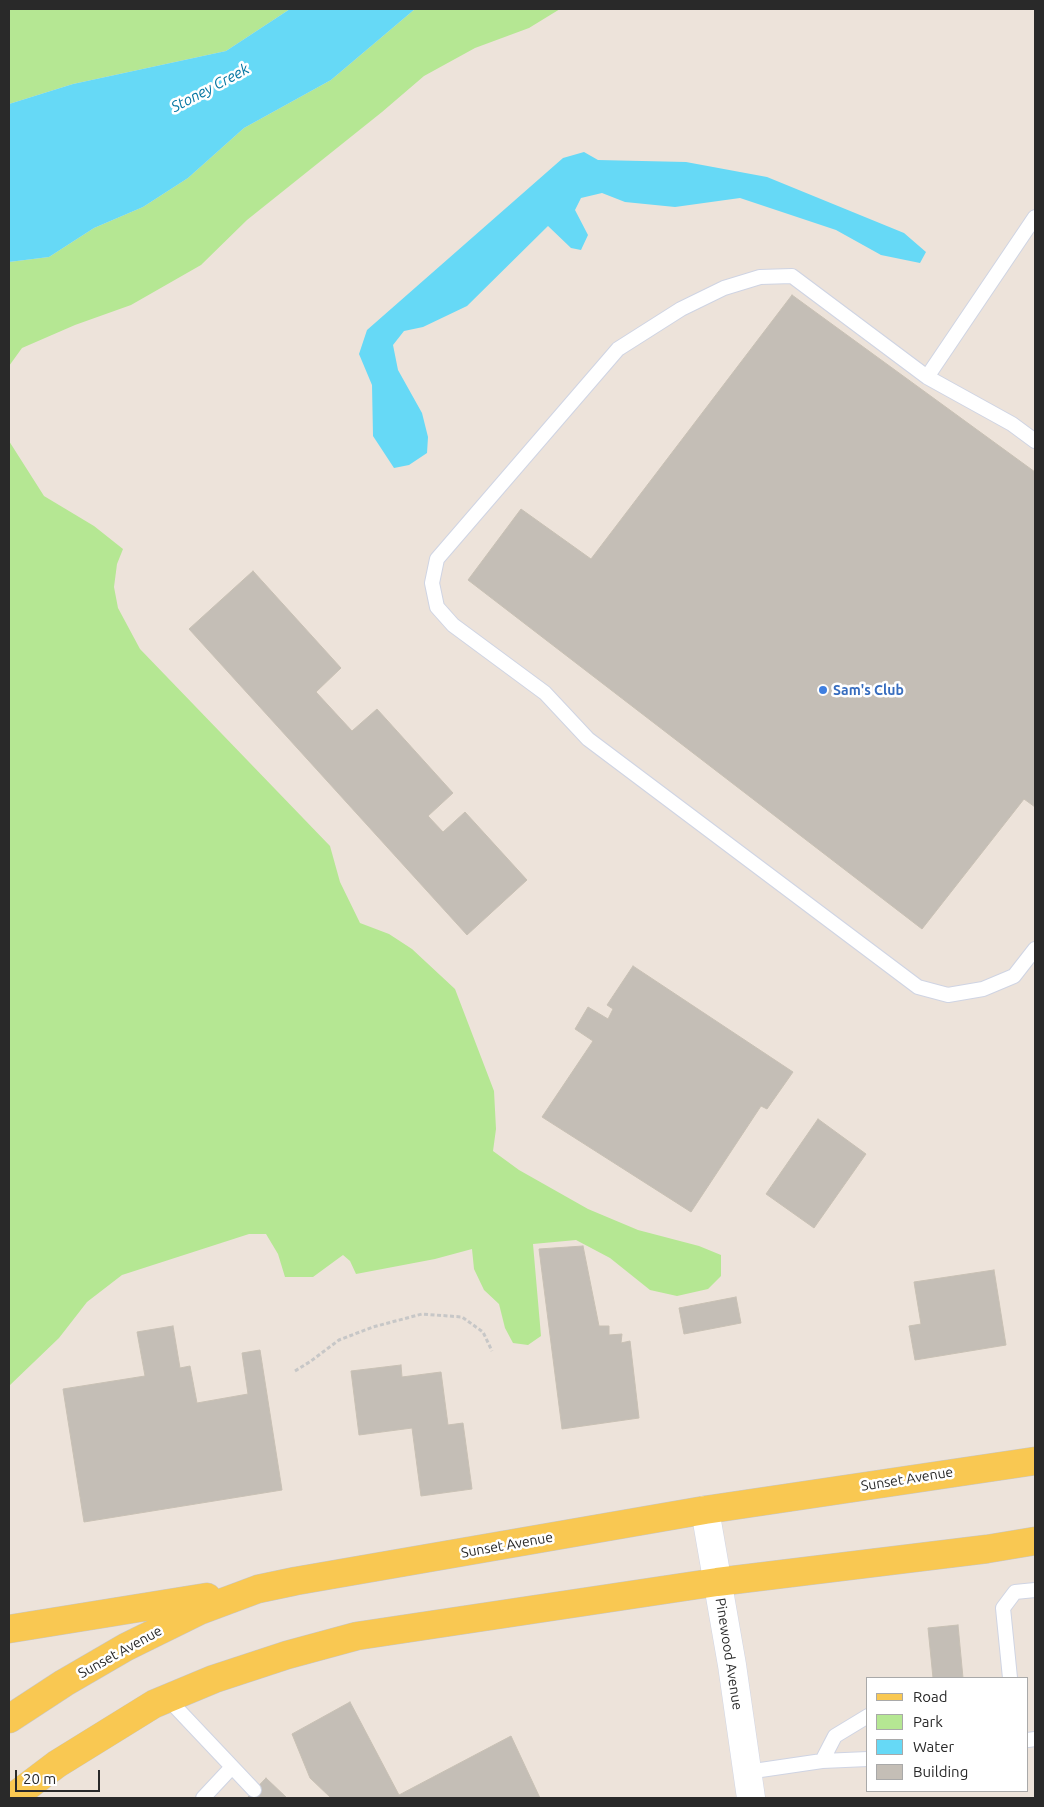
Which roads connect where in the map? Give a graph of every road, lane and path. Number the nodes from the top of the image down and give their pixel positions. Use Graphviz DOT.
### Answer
graph roads {
  1 [pos="1035,217"];
  2 [pos="927,378"];
  3 [pos="1035,441"];
  4 [pos="1035,949"];
  5 [pos="492,1351"];
  6 [pos="295,1371"];
  7 [pos="1035,1460"];
  8 [pos="705,1510"];
  9 [pos="1035,1540"];
  10 [pos="717,1582"];
  11 [pos="258,1589"];
  12 [pos="1035,1590"];
  13 [pos="9,1629"];
  14 [pos="1010,1677"];
  15 [pos="168,1699"];
  16 [pos="866,1717"];
  17 [pos="9,1719"];
  18 [pos="866,1758"];
  19 [pos="822,1761"];
  20 [pos="232,1767"];
  21 [pos="747,1772"];
  22 [pos="254,1790"];
  23 [pos="12,1798"];
  24 [pos="203,1798"];
  25 [pos="751,1798"];
  1 -- 2 [label="lane"];
  2 -- 3 [label="lane"];
  2 -- 4 [label="lane"];
  5 -- 6 [label="path"];
  7 -- 8 [label="main road, Sunset Avenue"];
  8 -- 10 [label="street, Pinewood Avenue"];
  8 -- 11 [label="main road, Sunset Avenue"];
  9 -- 10 [label="main road"];
  10 -- 15 [label="main road"];
  10 -- 21 [label="street, Pinewood Avenue"];
  11 -- 13 [label="main road"];
  11 -- 17 [label="main road, Sunset Avenue"];
  12 -- 14 [label="lane"];
  15 -- 20 [label="lane"];
  15 -- 23 [label="main road"];
  16 -- 19 [label="lane"];
  18 -- 19 [label="lane"];
  19 -- 21 [label="lane"];
  20 -- 22 [label="lane"];
  20 -- 24 [label="lane"];
  21 -- 25 [label="street, Pinewood Avenue"];
}
